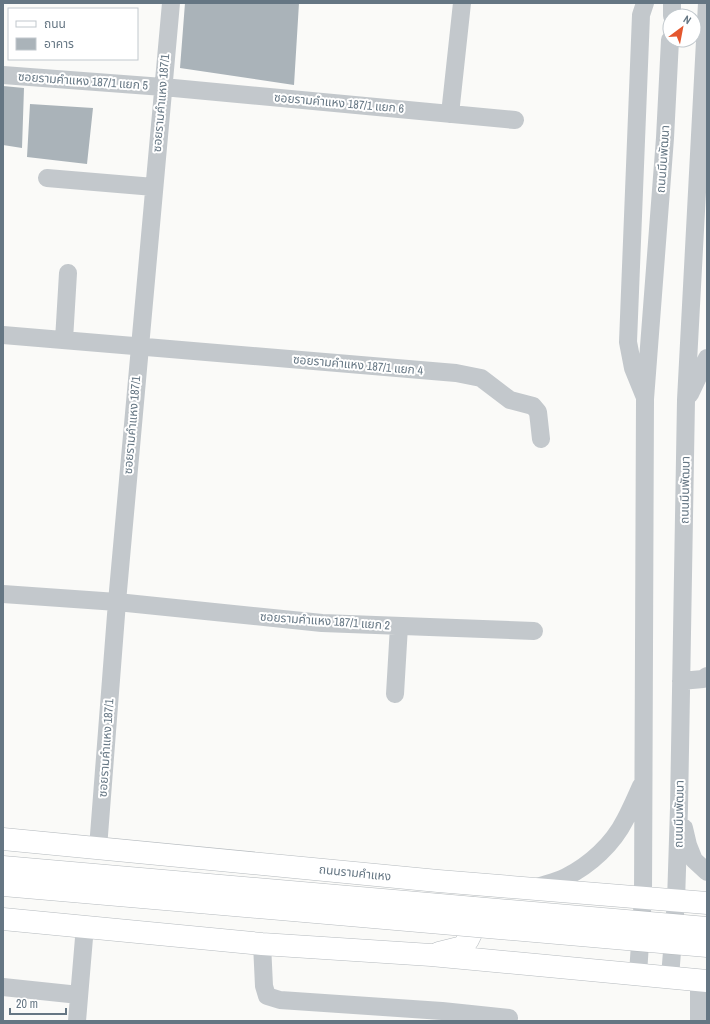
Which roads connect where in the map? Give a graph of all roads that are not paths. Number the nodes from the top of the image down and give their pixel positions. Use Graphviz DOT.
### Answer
graph roads {
  1 [pos="171,3"];
  2 [pos="462,3"];
  3 [pos="644,3"];
  4 [pos="706,3"];
  5 [pos="670,48"];
  6 [pos="3,75"];
  7 [pos="163,86"];
  8 [pos="450,114"];
  9 [pos="515,120"];
  10 [pos="47,178"];
  11 [pos="154,187"];
  12 [pos="68,273"];
  13 [pos="3,335"];
  14 [pos="64,340"];
  15 [pos="139,347"];
  16 [pos="707,358"];
  17 [pos="646,399"];
  18 [pos="686,400"];
  19 [pos="541,439"];
  20 [pos="3,594"];
  21 [pos="117,602"];
  22 [pos="399,626"];
  23 [pos="534,631"];
  24 [pos="707,676"];
  25 [pos="681,681"];
  26 [pos="395,694"];
  27 [pos="643,781"];
  28 [pos="679,808"];
  29 [pos="3,839"];
  30 [pos="98,848"];
  31 [pos="3,867"];
  32 [pos="707,872"];
  33 [pos="438,881"];
  34 [pos="3,885"];
  35 [pos="531,888"];
  36 [pos="643,897"];
  37 [pos="676,901"];
  38 [pos="707,903"];
  39 [pos="3,919"];
  40 [pos="85,926"];
  41 [pos="707,928"];
  42 [pos="262,944"];
  43 [pos="707,946"];
  44 [pos="431,955"];
  45 [pos="638,974"];
  46 [pos="670,977"];
  47 [pos="703,980"];
  48 [pos="3,987"];
  49 [pos="79,995"];
  50 [pos="509,1018"];
  51 [pos="77,1021"];
  52 [pos="699,1021"];
  1 -- 7 [label="street, ซอยรามคำแหง 187/1"];
  2 -- 8 [label="street"];
  3 -- 17 [label="street"];
  4 -- 18 [label="street, ถนนมีนพัฒนา"];
  5 -- 17 [label="street, ถนนมีนพัฒนา"];
  6 -- 7 [label="street, ซอยรามคำแหง 187/1 แยก 5"];
  7 -- 8 [label="street, ซอยรามคำแหง 187/1 แยก 6"];
  7 -- 11 [label="street, ซอยรามคำแหง 187/1"];
  8 -- 9 [label="street, ซอยรามคำแหง 187/1 แยก 6"];
  10 -- 11 [label="street"];
  11 -- 15 [label="street, ซอยรามคำแหง 187/1"];
  12 -- 14 [label="street"];
  13 -- 14 [label="street, ซอยรามคำแหง 187/1 แยก 4"];
  14 -- 15 [label="street, ซอยรามคำแหง 187/1 แยก 4"];
  15 -- 19 [label="street, ซอยรามคำแหง 187/1 แยก 4"];
  15 -- 21 [label="street, ซอยรามคำแหง 187/1"];
  16 -- 18 [label="street"];
  17 -- 27 [label="street, ถนนมีนพัฒนา"];
  18 -- 25 [label="street, ถนนมีนพัฒนา"];
  20 -- 21 [label="street, ซอยรามคำแหง 187/1 แยก 2"];
  21 -- 22 [label="street, ซอยรามคำแหง 187/1 แยก 2"];
  21 -- 30 [label="street, ซอยรามคำแหง 187/1"];
  22 -- 23 [label="street, ซอยรามคำแหง 187/1 แยก 2"];
  22 -- 26 [label="street"];
  24 -- 25 [label="street"];
  25 -- 28 [label="street, ถนนมีนพัฒนา"];
  27 -- 35 [label="street"];
  27 -- 36 [label="street, ถนนมีนพัฒนา"];
  28 -- 32 [label="street"];
  28 -- 37 [label="street, ถนนมีนพัฒนา"];
  29 -- 30 [label="main road, ถนนรามคำแหง"];
  30 -- 33 [label="main road, ถนนรามคำแหง"];
  31 -- 41 [label="main road, ถนนรามคำแหง, bridge"];
  33 -- 35 [label="main road, ถนนรามคำแหง"];
  33 -- 44 [label="main road"];
  34 -- 43 [label="main road, bridge"];
  35 -- 36 [label="main road, ถนนรามคำแหง"];
  36 -- 37 [label="main road, ถนนรามคำแหง"];
  36 -- 45 [label="street, ถนนมีนพัฒนา"];
  37 -- 38 [label="main road, ถนนรามคำแหง"];
  37 -- 46 [label="street, ถนนมีนพัฒนา"];
  39 -- 40 [label="main road"];
  40 -- 42 [label="main road"];
  40 -- 49 [label="street"];
  42 -- 44 [label="main road"];
  42 -- 50 [label="street"];
  44 -- 45 [label="main road"];
  45 -- 46 [label="main road"];
  46 -- 47 [label="main road"];
  47 -- 52 [label="street"];
  48 -- 49 [label="street"];
  49 -- 51 [label="street"];
}
